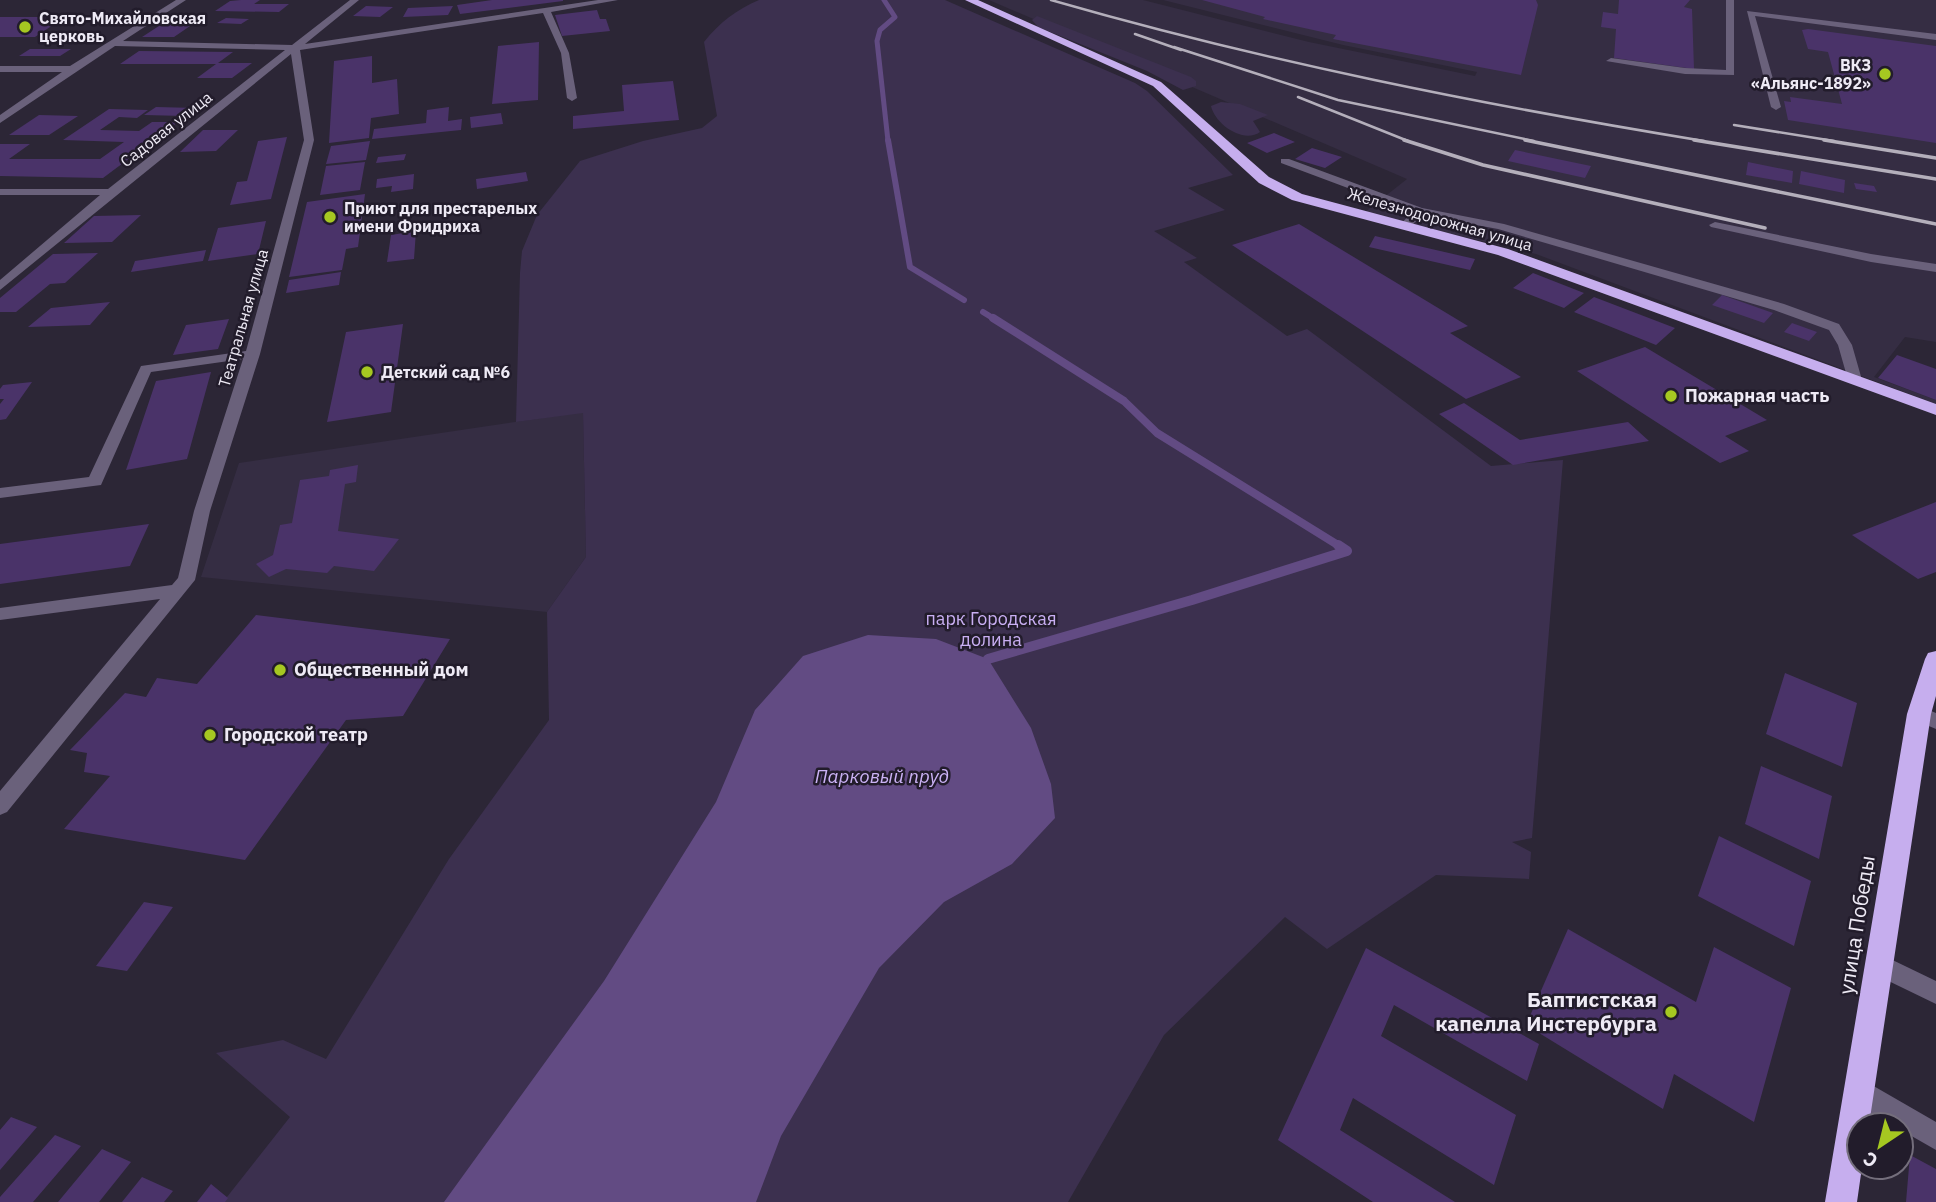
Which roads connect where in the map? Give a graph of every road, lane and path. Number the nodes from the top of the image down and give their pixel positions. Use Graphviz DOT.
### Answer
graph roads {
  1 [pos="183,0"];
  2 [pos="355,0"];
  3 [pos="614,0"];
  4 [pos="970,0"];
  5 [pos="1730,0"];
  6 [pos="546,11"];
  7 [pos="1936,37"];
  8 [pos="113,43"];
  9 [pos="295,48"];
  10 [pos="1611,61"];
  11 [pos="0,69"];
  12 [pos="72,69"];
  13 [pos="572,98"];
  14 [pos="1776,107"];
  15 [pos="0,120"];
  16 [pos="1285,161"];
  17 [pos="0,191"];
  18 [pos="111,192"];
  19 [pos="1419,211"];
  20 [pos="1715,225"];
  21 [pos="1405,226"];
  22 [pos="1936,268"];
  23 [pos="0,286"];
  24 [pos="253,354"];
  25 [pos="1855,380"];
  26 [pos="1936,410"];
  27 [pos="0,493"];
  28 [pos="175,591"];
  29 [pos="0,614"];
  30 [pos="1936,659"];
  31 [pos="1927,718"];
  32 [pos="0,806"];
  33 [pos="1878,964"];
  34 [pos="1936,993"];
  35 [pos="1858,1090"];
  36 [pos="1936,1137"];
  37 [pos="1841,1202"];
  1 -- 8 [label="street"];
  2 -- 9 [label="street, Садовая улица"];
  3 -- 6 [label="street"];
  4 -- 21 [label="highway, Железнодорожная улица"];
  5 -- 10 [label="street"];
  6 -- 9 [label="street"];
  6 -- 13 [label="street"];
  7 -- 14 [label="street"];
  8 -- 9 [label="street"];
  8 -- 12 [label="street"];
  9 -- 18 [label="street, Садовая улица"];
  9 -- 24 [label="street, Театральная улица"];
  11 -- 12 [label="street"];
  12 -- 15 [label="street"];
  16 -- 19 [label="street"];
  17 -- 18 [label="street"];
  18 -- 23 [label="street, Садовая улица"];
  19 -- 21 [label="street"];
  19 -- 25 [label="street"];
  20 -- 22 [label="street"];
  21 -- 25 [label="highway, Железнодорожная улица"];
  24 -- 27 [label="street"];
  24 -- 28 [label="street, Театральная улица"];
  25 -- 26 [label="highway, Железнодорожная улица"];
  28 -- 29 [label="street"];
  28 -- 32 [label="street, Театральная улица"];
  30 -- 31 [label="highway, улица Победы"];
  31 -- 33 [label="highway, улица Победы"];
  33 -- 34 [label="street"];
  33 -- 35 [label="highway, улица Победы"];
  35 -- 36 [label="street"];
  35 -- 37 [label="highway, улица Победы"];
}
